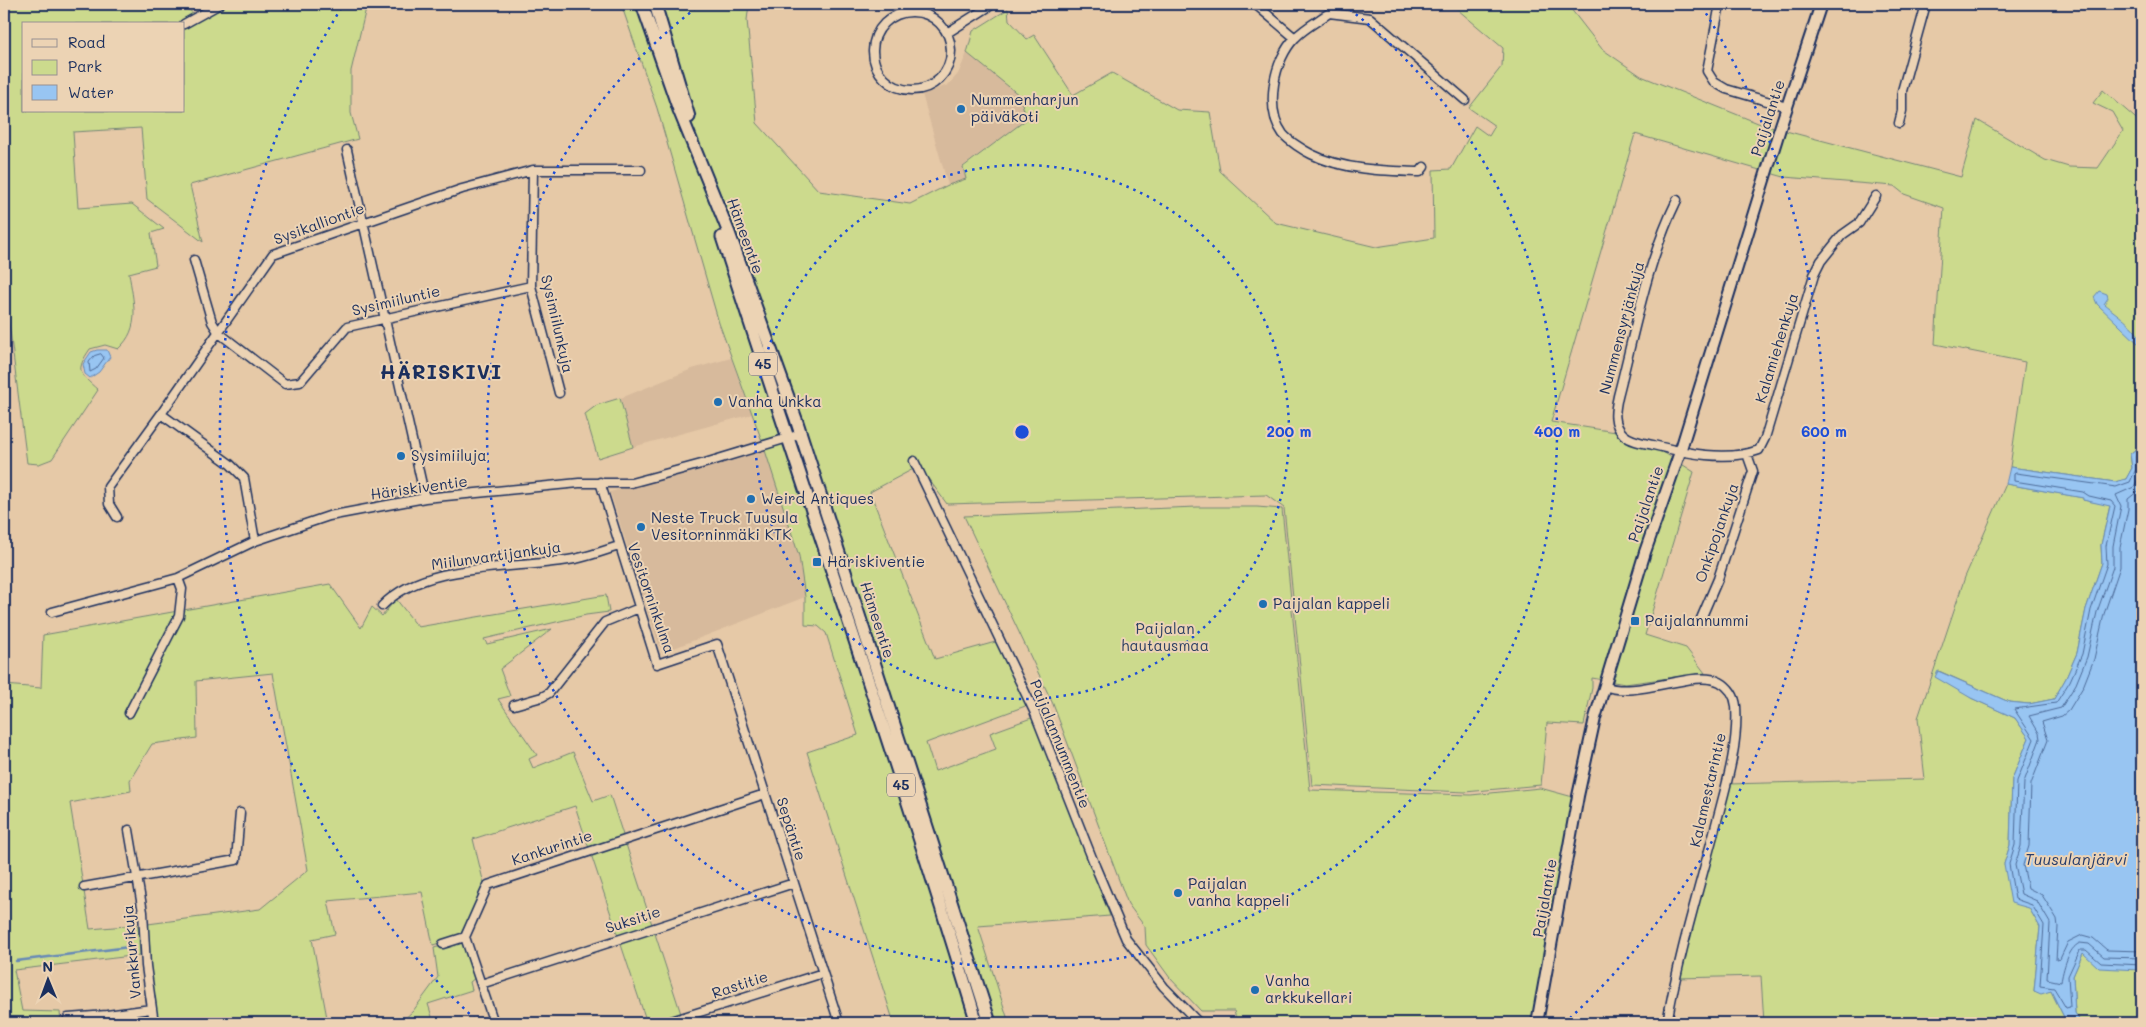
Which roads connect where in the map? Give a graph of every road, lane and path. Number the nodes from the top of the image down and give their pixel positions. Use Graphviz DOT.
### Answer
graph roads {
  1 [pos="220,4"];
  2 [pos="642,4"];
  3 [pos="655,4"];
  4 [pos="993,4"];
  5 [pos="1254,4"];
  6 [pos="1720,4"];
  7 [pos="1821,4"];
  8 [pos="1926,4"];
  9 [pos="185,23"];
  10 [pos="947,33"];
  11 [pos="1295,38"];
  12 [pos="1465,100"];
  13 [pos="1787,107"];
  14 [pos="1899,123"];
  15 [pos="347,150"];
  16 [pos="699,158"];
  17 [pos="1424,167"];
  18 [pos="533,170"];
  19 [pos="640,170"];
  20 [pos="704,173"];
  21 [pos="1876,196"];
  22 [pos="1677,200"];
  23 [pos="364,222"];
  24 [pos="194,260"];
  25 [pos="531,286"];
  26 [pos="384,318"];
  27 [pos="219,333"];
  28 [pos="559,393"];
  29 [pos="161,414"];
  30 [pos="801,434"];
  31 [pos="787,438"];
  32 [pos="1680,452"];
  33 [pos="1747,454"];
  34 [pos="914,461"];
  35 [pos="600,482"];
  36 [pos="425,498"];
  37 [pos="117,517"];
  38 [pos="255,541"];
  39 [pos="619,546"];
  40 [pos="178,578"];
  41 [pos="382,606"];
  42 [pos="639,608"];
  43 [pos="52,612"];
  44 [pos="1700,621"];
  45 [pos="717,644"];
  46 [pos="1605,686"];
  47 [pos="514,705"];
  48 [pos="129,713"];
  49 [pos="765,794"];
  50 [pos="240,813"];
  51 [pos="129,830"];
  52 [pos="137,878"];
  53 [pos="794,883"];
  54 [pos="84,888"];
  55 [pos="465,937"];
  56 [pos="443,944"];
  57 [pos="823,972"];
  58 [pos="481,984"];
  59 [pos="151,1009"];
  60 [pos="68,1018"];
  61 [pos="154,1023"];
  62 [pos="494,1023"];
  63 [pos="665,1023"];
  64 [pos="839,1023"];
  65 [pos="977,1023"];
  66 [pos="990,1023"];
  67 [pos="1199,1023"];
  68 [pos="1537,1023"];
  69 [pos="1667,1023"];
  1 -- 9 [label="street"];
  2 -- 16 [label="main road, Hämeentie / 45"];
  3 -- 16 [label="main road, Hämeentie / 45"];
  4 -- 10 [label="street"];
  5 -- 11 [label="street"];
  6 -- 13 [label="street"];
  7 -- 13 [label="street, Paijalantie"];
  8 -- 14 [label="street"];
  10 -- 10 [label="street"];
  11 -- 12 [label="street"];
  11 -- 17 [label="street"];
  13 -- 32 [label="street, Paijalantie"];
  15 -- 23 [label="street"];
  16 -- 20 [label="main road, Hämeentie / 45"];
  18 -- 19 [label="street, Sysikalliontie"];
  18 -- 23 [label="street, Sysikalliontie"];
  18 -- 25 [label="street, Sysimiilunkuja"];
  20 -- 30 [label="main road, Hämeentie / 45"];
  20 -- 31 [label="main road, Hämeentie / 45"];
  21 -- 33 [label="street, Kalamiehenkuja"];
  22 -- 32 [label="street, Nummensyrjänkuja"];
  23 -- 26 [label="street"];
  23 -- 27 [label="street, Sysikalliontie"];
  24 -- 27 [label="street"];
  25 -- 26 [label="street, Sysimiiluntie"];
  25 -- 28 [label="street, Sysimiilunkuja"];
  26 -- 27 [label="street, Sysimiiluntie"];
  26 -- 36 [label="street"];
  27 -- 29 [label="street, Sysikalliontie"];
  29 -- 37 [label="street, Sysikalliontie"];
  29 -- 38 [label="street"];
  30 -- 31 [label="street, Häriskiventie"];
  30 -- 66 [label="main road, Hämeentie / 45"];
  31 -- 35 [label="street, Häriskiventie"];
  31 -- 65 [label="main road, Hämeentie / 45"];
  32 -- 33 [label="street"];
  32 -- 46 [label="street, Paijalantie"];
  33 -- 44 [label="street, Onkipojankuja"];
  34 -- 67 [label="street, Paijalannummentie"];
  35 -- 36 [label="street, Häriskiventie"];
  35 -- 39 [label="street, Vesitorninkulma"];
  36 -- 38 [label="street, Häriskiventie"];
  38 -- 40 [label="street, Häriskiventie"];
  39 -- 41 [label="street, Miilunvartijankuja"];
  39 -- 42 [label="street, Vesitorninkulma"];
  40 -- 43 [label="street, Häriskiventie"];
  40 -- 48 [label="street"];
  42 -- 45 [label="street, Vesitorninkulma"];
  42 -- 47 [label="street"];
  45 -- 49 [label="street, Sepäntie"];
  46 -- 68 [label="street, Paijalantie"];
  46 -- 69 [label="street, Kalamestarintie"];
  49 -- 53 [label="street, Sepäntie"];
  49 -- 55 [label="street, Kankurintie"];
  50 -- 52 [label="street"];
  51 -- 52 [label="street, Vankkurikuja"];
  52 -- 54 [label="street"];
  52 -- 59 [label="street, Vankkurikuja"];
  53 -- 57 [label="street, Sepäntie"];
  53 -- 58 [label="street, Suksitie"];
  55 -- 56 [label="street"];
  55 -- 58 [label="street"];
  57 -- 63 [label="street, Rastitie"];
  57 -- 64 [label="street, Sepäntie"];
  58 -- 62 [label="street"];
  59 -- 60 [label="street"];
  59 -- 61 [label="street, Vankkurikuja"];
}
